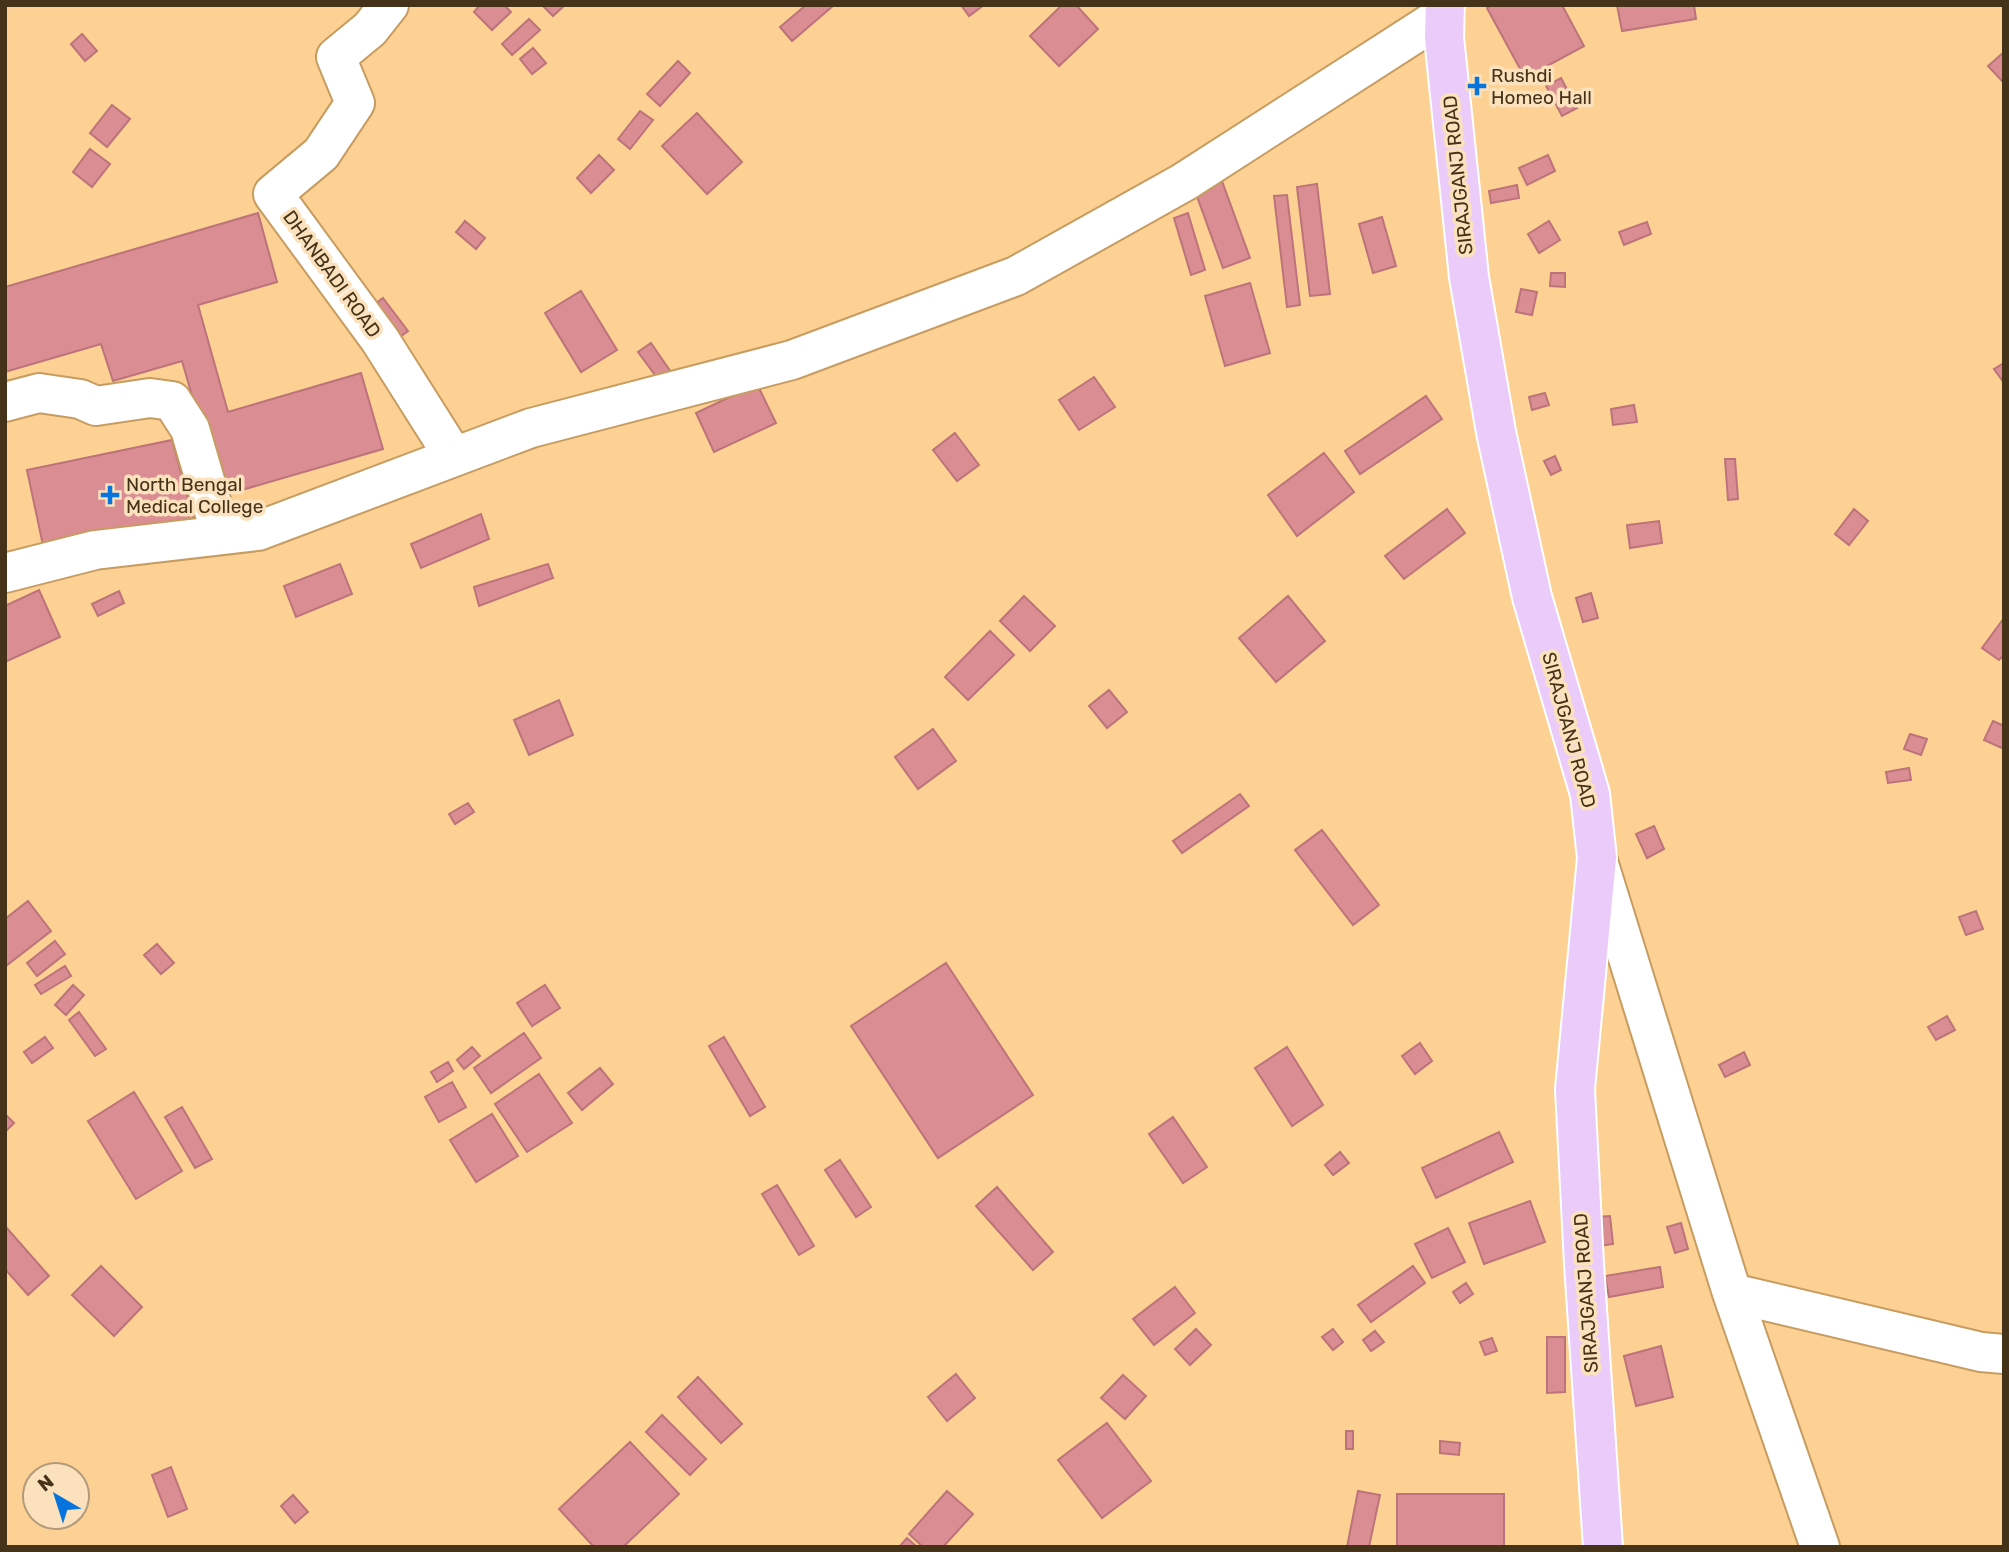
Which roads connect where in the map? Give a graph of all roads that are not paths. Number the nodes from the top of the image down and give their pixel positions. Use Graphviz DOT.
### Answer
graph roads {
  1 [pos="389,5"];
  2 [pos="1445,10"];
  3 [pos="5,402"];
  4 [pos="454,457"];
  5 [pos="220,536"];
  6 [pos="5,573"];
  7 [pos="1597,858"];
  8 [pos="1732,1293"];
  9 [pos="2004,1354"];
  10 [pos="1603,1547"];
  11 [pos="1821,1547"];
  1 -- 4 [label="street, DHANBADI ROAD"];
  2 -- 4 [label="street"];
  2 -- 7 [label="main road, SIRAJGANJ ROAD"];
  3 -- 5 [label="street"];
  4 -- 5 [label="street"];
  5 -- 6 [label="street"];
  7 -- 8 [label="street"];
  7 -- 10 [label="main road, SIRAJGANJ ROAD"];
  8 -- 9 [label="street"];
  8 -- 11 [label="street"];
}
